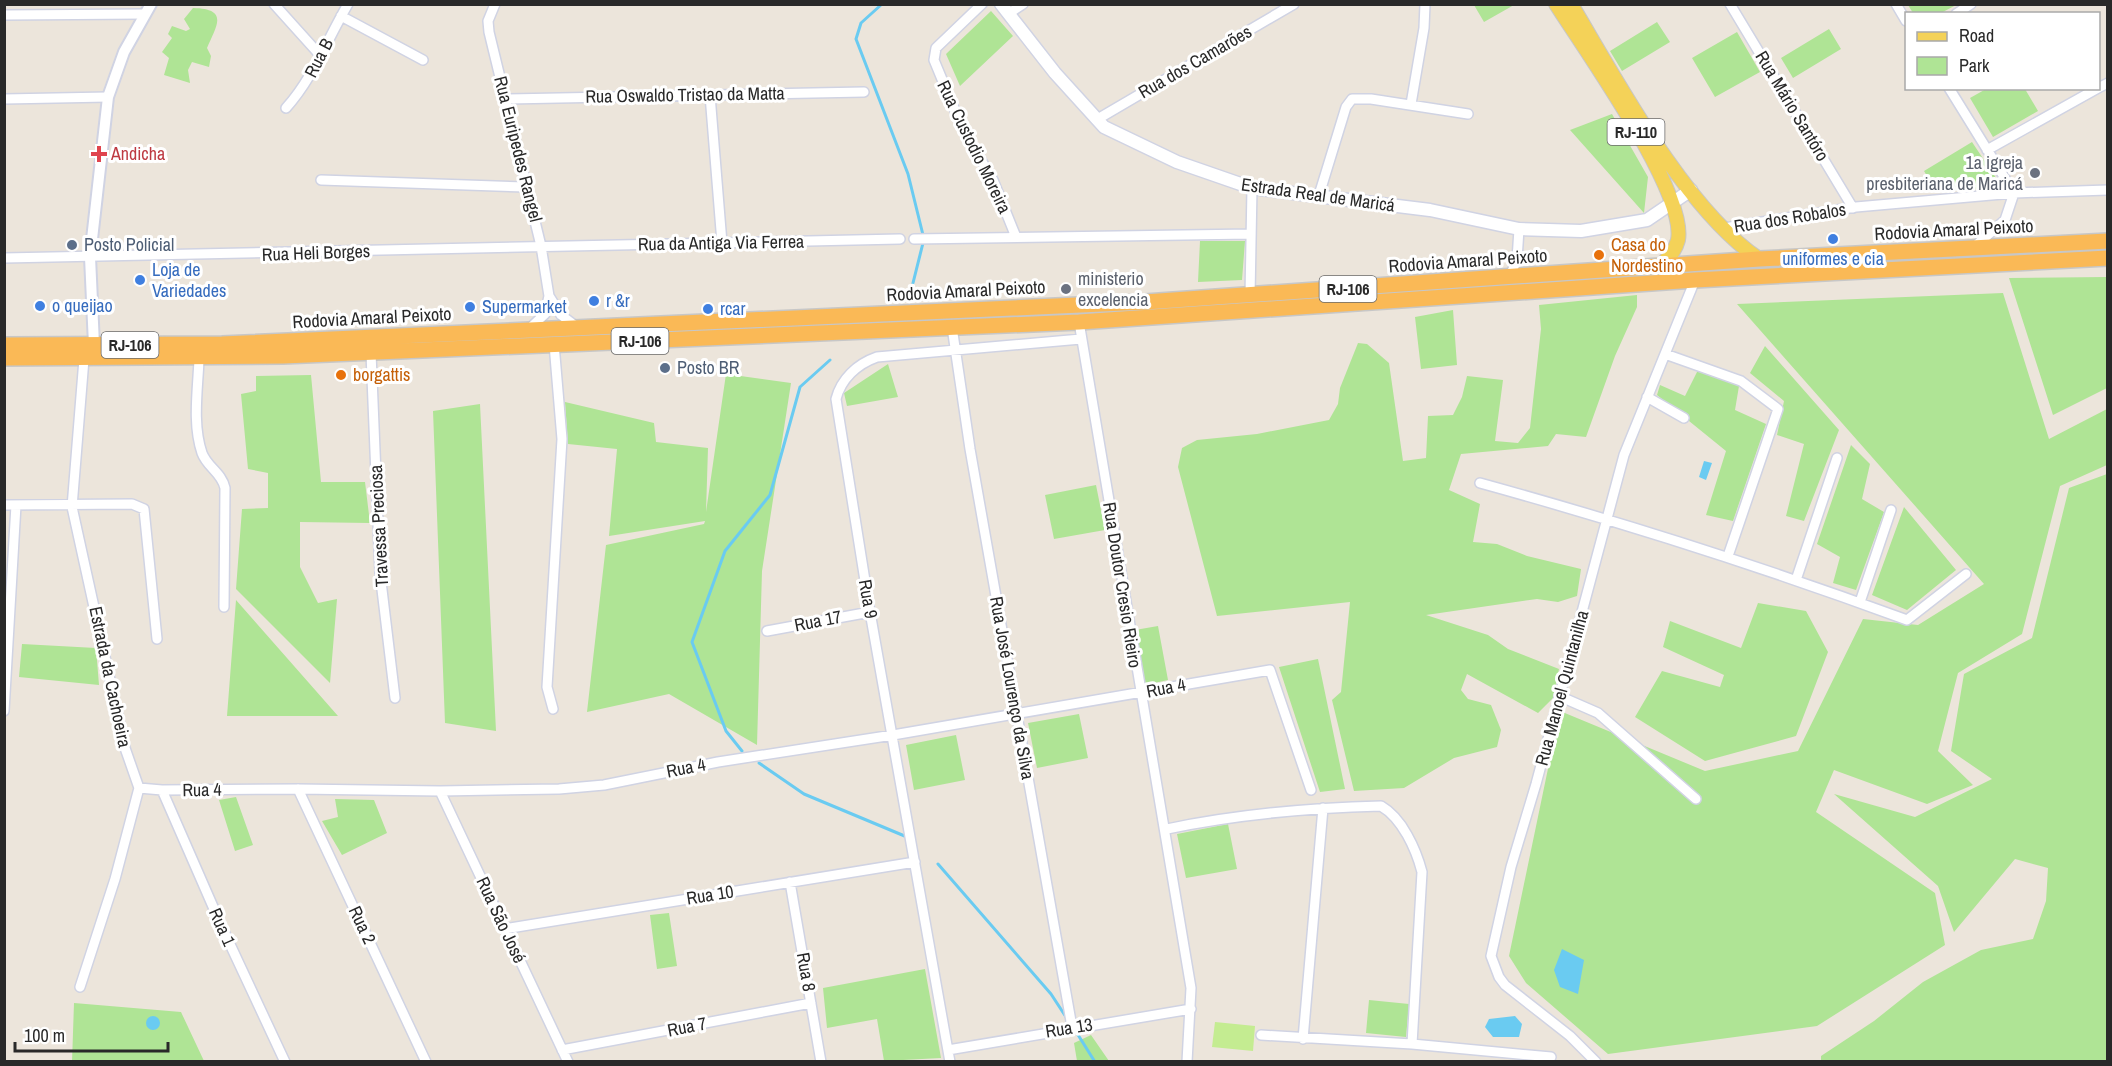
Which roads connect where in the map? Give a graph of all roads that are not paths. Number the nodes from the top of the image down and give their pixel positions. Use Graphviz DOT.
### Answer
graph roads {
  1 [pos="274,4"];
  2 [pos="348,4"];
  3 [pos="495,4"];
  4 [pos="982,4"];
  5 [pos="1023,4"];
  6 [pos="1294,4"];
  7 [pos="1425,4"];
  8 [pos="1556,4"];
  9 [pos="1570,4"];
  10 [pos="1730,4"];
  11 [pos="1896,4"];
  12 [pos="148,9"];
  13 [pos="1004,9"];
  14 [pos="4,15"];
  15 [pos="341,16"];
  16 [pos="1905,19"];
  17 [pos="319,54"];
  18 [pos="423,60"];
  19 [pos="1950,90"];
  20 [pos="2094,90"];
  21 [pos="864,92"];
  22 [pos="710,95"];
  23 [pos="108,98"];
  24 [pos="4,99"];
  25 [pos="506,99"];
  26 [pos="1410,104"];
  27 [pos="286,108"];
  28 [pos="1468,114"];
  29 [pos="1096,120"];
  30 [pos="1647,138"];
  31 [pos="1987,150"];
  32 [pos="321,180"];
  33 [pos="526,187"];
  34 [pos="1252,188"];
  35 [pos="1691,190"];
  36 [pos="2108,190"];
  37 [pos="2014,193"];
  38 [pos="1318,195"];
  39 [pos="1674,204"];
  40 [pos="1853,208"];
  41 [pos="1724,228"];
  42 [pos="1519,229"];
  43 [pos="1251,234"];
  44 [pos="1016,237"];
  45 [pos="900,239"];
  46 [pos="914,239"];
  47 [pos="2108,241"];
  48 [pos="722,243"];
  49 [pos="541,246"];
  50 [pos="1972,249"];
  51 [pos="90,257"];
  52 [pos="4,258"];
  53 [pos="2108,258"];
  54 [pos="1759,259"];
  55 [pos="1517,260"];
  56 [pos="1660,266"];
  57 [pos="1526,277"];
  58 [pos="1509,278"];
  59 [pos="1695,280"];
  60 [pos="549,296"];
  61 [pos="1250,296"];
  62 [pos="1079,322"];
  63 [pos="952,327"];
  64 [pos="578,328"];
  65 [pos="525,330"];
  66 [pos="1081,339"];
  67 [pos="554,344"];
  68 [pos="4,345"];
  69 [pos="94,345"];
  70 [pos="955,348"];
  71 [pos="370,353"];
  72 [pos="1665,354"];
  73 [pos="4,358"];
  74 [pos="199,358"];
  75 [pos="84,359"];
  76 [pos="1647,397"];
  77 [pos="1684,418"];
  78 [pos="1837,458"];
  79 [pos="1480,483"];
  80 [pos="4,505"];
  81 [pos="16,505"];
  82 [pos="72,507"];
  83 [pos="1891,510"];
  84 [pos="1607,518"];
  85 [pos="1728,556"];
  86 [pos="1966,574"];
  87 [pos="1796,580"];
  88 [pos="1860,602"];
  89 [pos="224,607"];
  90 [pos="870,612"];
  91 [pos="767,631"];
  92 [pos="156,639"];
  93 [pos="1140,692"];
  94 [pos="1559,696"];
  95 [pos="395,698"];
  96 [pos="553,709"];
  97 [pos="4,711"];
  98 [pos="1017,714"];
  99 [pos="893,735"];
  100 [pos="139,788"];
  101 [pos="298,789"];
  102 [pos="162,790"];
  103 [pos="1311,790"];
  104 [pos="440,791"];
  105 [pos="1696,799"];
  106 [pos="1323,808"];
  107 [pos="1167,829"];
  108 [pos="915,862"];
  109 [pos="790,882"];
  110 [pos="504,928"];
  111 [pos="80,987"];
  112 [pos="811,1004"];
  113 [pos="1191,1009"];
  114 [pos="1072,1027"];
  115 [pos="1261,1035"];
  116 [pos="1303,1039"];
  117 [pos="1412,1044"];
  118 [pos="562,1050"];
  119 [pos="948,1050"];
  120 [pos="1551,1057"];
  121 [pos="285,1062"];
  122 [pos="426,1062"];
  123 [pos="567,1062"];
  124 [pos="821,1062"];
  125 [pos="950,1062"];
  126 [pos="1186,1062"];
  127 [pos="1596,1062"];
  1 -- 17 [label="street"];
  2 -- 15 [label="street, Rua B"];
  3 -- 25 [label="street, Rua Euripedes Rangel"];
  4 -- 44 [label="street, Rua Custodio Moreira"];
  5 -- 13 [label="street"];
  6 -- 29 [label="street, Rua dos Camarões"];
  7 -- 26 [label="street"];
  8 -- 30 [label="main road, RJ-110"];
  9 -- 30 [label="main road, RJ-110"];
  10 -- 40 [label="street, Rua Mário Santóro"];
  11 -- 16 [label="street"];
  12 -- 14 [label="street"];
  12 -- 23 [label="street"];
  13 -- 29 [label="main road, Estrada Real de Maricá"];
  15 -- 17 [label="street, Rua B"];
  15 -- 18 [label="street"];
  17 -- 27 [label="street, Rua B"];
  19 -- 31 [label="street"];
  20 -- 31 [label="street"];
  21 -- 22 [label="street, Rua Oswaldo Tristao da Matta"];
  22 -- 25 [label="street, Rua Oswaldo Tristao da Matta"];
  22 -- 48 [label="street"];
  23 -- 24 [label="street"];
  23 -- 51 [label="street"];
  25 -- 33 [label="street, Rua Euripedes Rangel"];
  26 -- 28 [label="street"];
  26 -- 38 [label="street"];
  29 -- 34 [label="main road, Estrada Real de Maricá"];
  30 -- 35 [label="main road, RJ-110"];
  30 -- 39 [label="main road, RJ-110"];
  31 -- 37 [label="street"];
  32 -- 33 [label="street"];
  33 -- 49 [label="street, Rua Euripedes Rangel"];
  34 -- 38 [label="main road, Estrada Real de Maricá"];
  34 -- 43 [label="street"];
  35 -- 39 [label="main road, Estrada Real de Maricá"];
  35 -- 41 [label="main road, RJ-110"];
  36 -- 37 [label="street, Rua dos Robalos"];
  37 -- 40 [label="street, Rua dos Robalos"];
  37 -- 50 [label="street"];
  38 -- 42 [label="main road, Estrada Real de Maricá"];
  39 -- 42 [label="main road, Estrada Real de Maricá"];
  39 -- 56 [label="main road, RJ-110"];
  40 -- 41 [label="street, Rua dos Robalos"];
  41 -- 54 [label="main road, RJ-110"];
  42 -- 55 [label="street"];
  43 -- 44 [label="street"];
  43 -- 61 [label="street"];
  44 -- 46 [label="street"];
  45 -- 48 [label="street, Rua da Antiga Via Ferrea"];
  47 -- 50 [label="highway, Rodovia Amaral Peixoto / RJ-106"];
  48 -- 49 [label="street, Rua da Antiga Via Ferrea"];
  49 -- 51 [label="street, Rua Heli Borges"];
  49 -- 60 [label="street, Rua Euripedes Rangel"];
  50 -- 54 [label="highway, Rodovia Amaral Peixoto / RJ-106"];
  51 -- 52 [label="street, Rua Heli Borges"];
  51 -- 69 [label="street"];
  53 -- 59 [label="highway, Rodovia Amaral Peixoto / RJ-106"];
  54 -- 56 [label="highway, Rodovia Amaral Peixoto / RJ-106"];
  55 -- 57 [label="street"];
  55 -- 58 [label="street"];
  56 -- 57 [label="highway, Rodovia Amaral Peixoto / RJ-106"];
  57 -- 58 [label="highway, Rodovia Amaral Peixoto / RJ-106"];
  58 -- 61 [label="highway, Rodovia Amaral Peixoto / RJ-106"];
  59 -- 62 [label="highway, Rodovia Amaral Peixoto / RJ-106"];
  59 -- 72 [label="street, Rua Manoel Quintanilha"];
  60 -- 64 [label="street, Rua Euripedes Rangel"];
  60 -- 65 [label="street"];
  61 -- 64 [label="highway, Rodovia Amaral Peixoto / RJ-106"];
  62 -- 63 [label="highway, Rodovia Amaral Peixoto / RJ-106"];
  62 -- 66 [label="street, Rua Doutor Cresio Rieiro"];
  63 -- 67 [label="highway, Rodovia Amaral Peixoto / RJ-106"];
  63 -- 70 [label="street, Rua José Lourenço da Silva"];
  64 -- 65 [label="highway, Rodovia Amaral Peixoto / RJ-106"];
  65 -- 69 [label="highway, Rodovia Amaral Peixoto / RJ-106"];
  66 -- 70 [label="street, Rua 9"];
  66 -- 93 [label="street, Rua Doutor Cresio Rieiro"];
  67 -- 71 [label="highway, Rodovia Amaral Peixoto / RJ-106"];
  67 -- 96 [label="street"];
  68 -- 69 [label="highway, Rodovia Amaral Peixoto / RJ-106"];
  70 -- 90 [label="street, Rua 9"];
  70 -- 98 [label="street, Rua José Lourenço da Silva"];
  71 -- 74 [label="highway, Rodovia Amaral Peixoto / RJ-106"];
  71 -- 95 [label="street, Travessa Preciosa"];
  72 -- 76 [label="street, Rua Manoel Quintanilha"];
  72 -- 85 [label="street"];
  73 -- 75 [label="highway, Rodovia Amaral Peixoto / RJ-106"];
  74 -- 75 [label="highway, Rodovia Amaral Peixoto / RJ-106"];
  74 -- 89 [label="street"];
  75 -- 82 [label="street, Estrada da Cachoeira"];
  76 -- 77 [label="street"];
  76 -- 84 [label="street, Rua Manoel Quintanilha"];
  78 -- 87 [label="street"];
  79 -- 84 [label="street"];
  80 -- 81 [label="street"];
  81 -- 82 [label="street"];
  81 -- 97 [label="street"];
  82 -- 92 [label="street"];
  82 -- 100 [label="street, Estrada da Cachoeira"];
  83 -- 88 [label="street"];
  84 -- 85 [label="street"];
  84 -- 94 [label="street, Rua Manoel Quintanilha"];
  85 -- 87 [label="street"];
  86 -- 88 [label="street"];
  87 -- 88 [label="street"];
  90 -- 91 [label="street, Rua 17"];
  90 -- 99 [label="street, Rua 9"];
  93 -- 98 [label="street, Rua 4"];
  93 -- 103 [label="street, Rua 4"];
  93 -- 107 [label="street, Rua Doutor Cresio Rieiro"];
  94 -- 105 [label="street"];
  94 -- 127 [label="street, Rua Manoel Quintanilha"];
  98 -- 99 [label="street, Rua 4"];
  98 -- 114 [label="street, Rua José Lourenço da Silva"];
  99 -- 104 [label="street, Rua 4"];
  99 -- 108 [label="street, Rua 9"];
  100 -- 102 [label="street, Rua 4"];
  100 -- 111 [label="street"];
  101 -- 102 [label="street, Rua 4"];
  101 -- 104 [label="street, Rua 4"];
  101 -- 122 [label="street, Rua 2"];
  102 -- 121 [label="street, Rua 1"];
  104 -- 110 [label="street, Rua São José"];
  106 -- 107 [label="street"];
  106 -- 116 [label="street"];
  106 -- 117 [label="street"];
  107 -- 113 [label="street, Rua Doutor Cresio Rieiro"];
  108 -- 109 [label="street, Rua 10"];
  108 -- 119 [label="street, Rua 9"];
  109 -- 110 [label="street, Rua 10"];
  109 -- 112 [label="street, Rua 8"];
  110 -- 118 [label="street, Rua São José"];
  112 -- 118 [label="street, Rua 7"];
  112 -- 124 [label="street, Rua 8"];
  113 -- 114 [label="street, Rua 13"];
  113 -- 126 [label="street, Rua Doutor Cresio Rieiro"];
  114 -- 119 [label="street, Rua 13"];
  115 -- 116 [label="street"];
  116 -- 117 [label="street"];
  117 -- 120 [label="street"];
  118 -- 123 [label="street, Rua São José"];
  119 -- 125 [label="street, Rua 9"];
}
